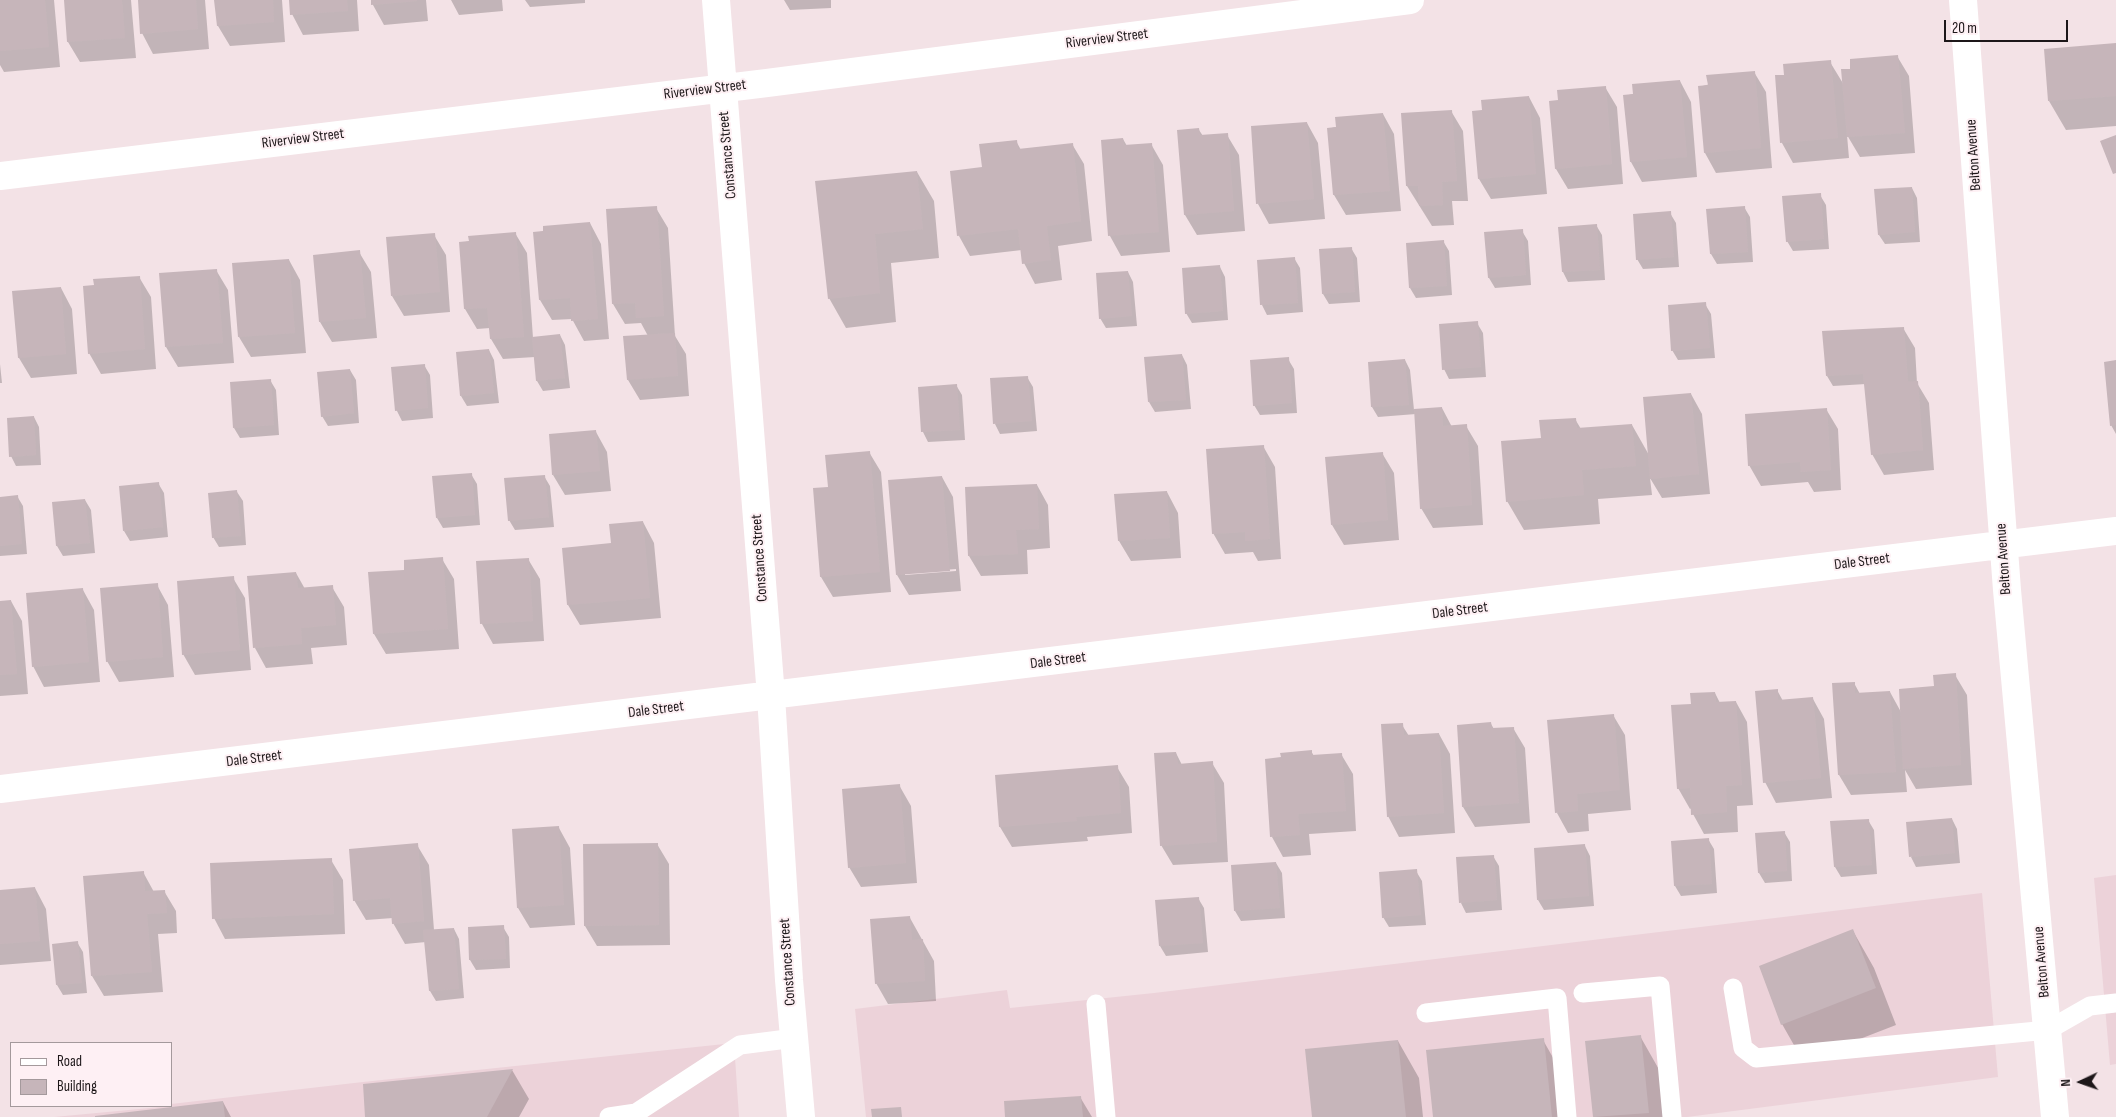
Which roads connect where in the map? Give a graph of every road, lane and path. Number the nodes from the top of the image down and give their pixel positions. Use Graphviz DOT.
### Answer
graph roads {
  1 [pos="716,0"];
  2 [pos="1410,0"];
  3 [pos="1963,0"];
  4 [pos="723,88"];
  5 [pos="0,176"];
  6 [pos="2116,531"];
  7 [pos="2003,544"];
  8 [pos="771,696"];
  9 [pos="0,789"];
  10 [pos="1733,988"];
  11 [pos="1583,993"];
  12 [pos="2116,1002"];
  13 [pos="1096,1004"];
  14 [pos="1426,1013"];
  15 [pos="2048,1030"];
  16 [pos="795,1038"];
  17 [pos="636,1115"];
  18 [pos="609,1117"];
  19 [pos="801,1117"];
  20 [pos="1106,1117"];
  21 [pos="1567,1117"];
  22 [pos="1672,1117"];
  23 [pos="2055,1117"];
  1 -- 4 [label="street, Constance Street"];
  2 -- 4 [label="street, Riverview Street"];
  3 -- 7 [label="street, Belton Avenue"];
  4 -- 5 [label="street, Riverview Street"];
  4 -- 8 [label="street, Constance Street"];
  6 -- 7 [label="street, Dale Street"];
  7 -- 8 [label="street, Dale Street"];
  7 -- 15 [label="street, Belton Avenue"];
  8 -- 9 [label="street, Dale Street"];
  8 -- 16 [label="street, Constance Street"];
  10 -- 15 [label="lane"];
  11 -- 22 [label="lane"];
  12 -- 15 [label="lane"];
  13 -- 20 [label="lane"];
  14 -- 21 [label="lane"];
  15 -- 23 [label="street, Belton Avenue"];
  16 -- 17 [label="lane"];
  16 -- 19 [label="street, Constance Street"];
  17 -- 18 [label="lane"];
}
